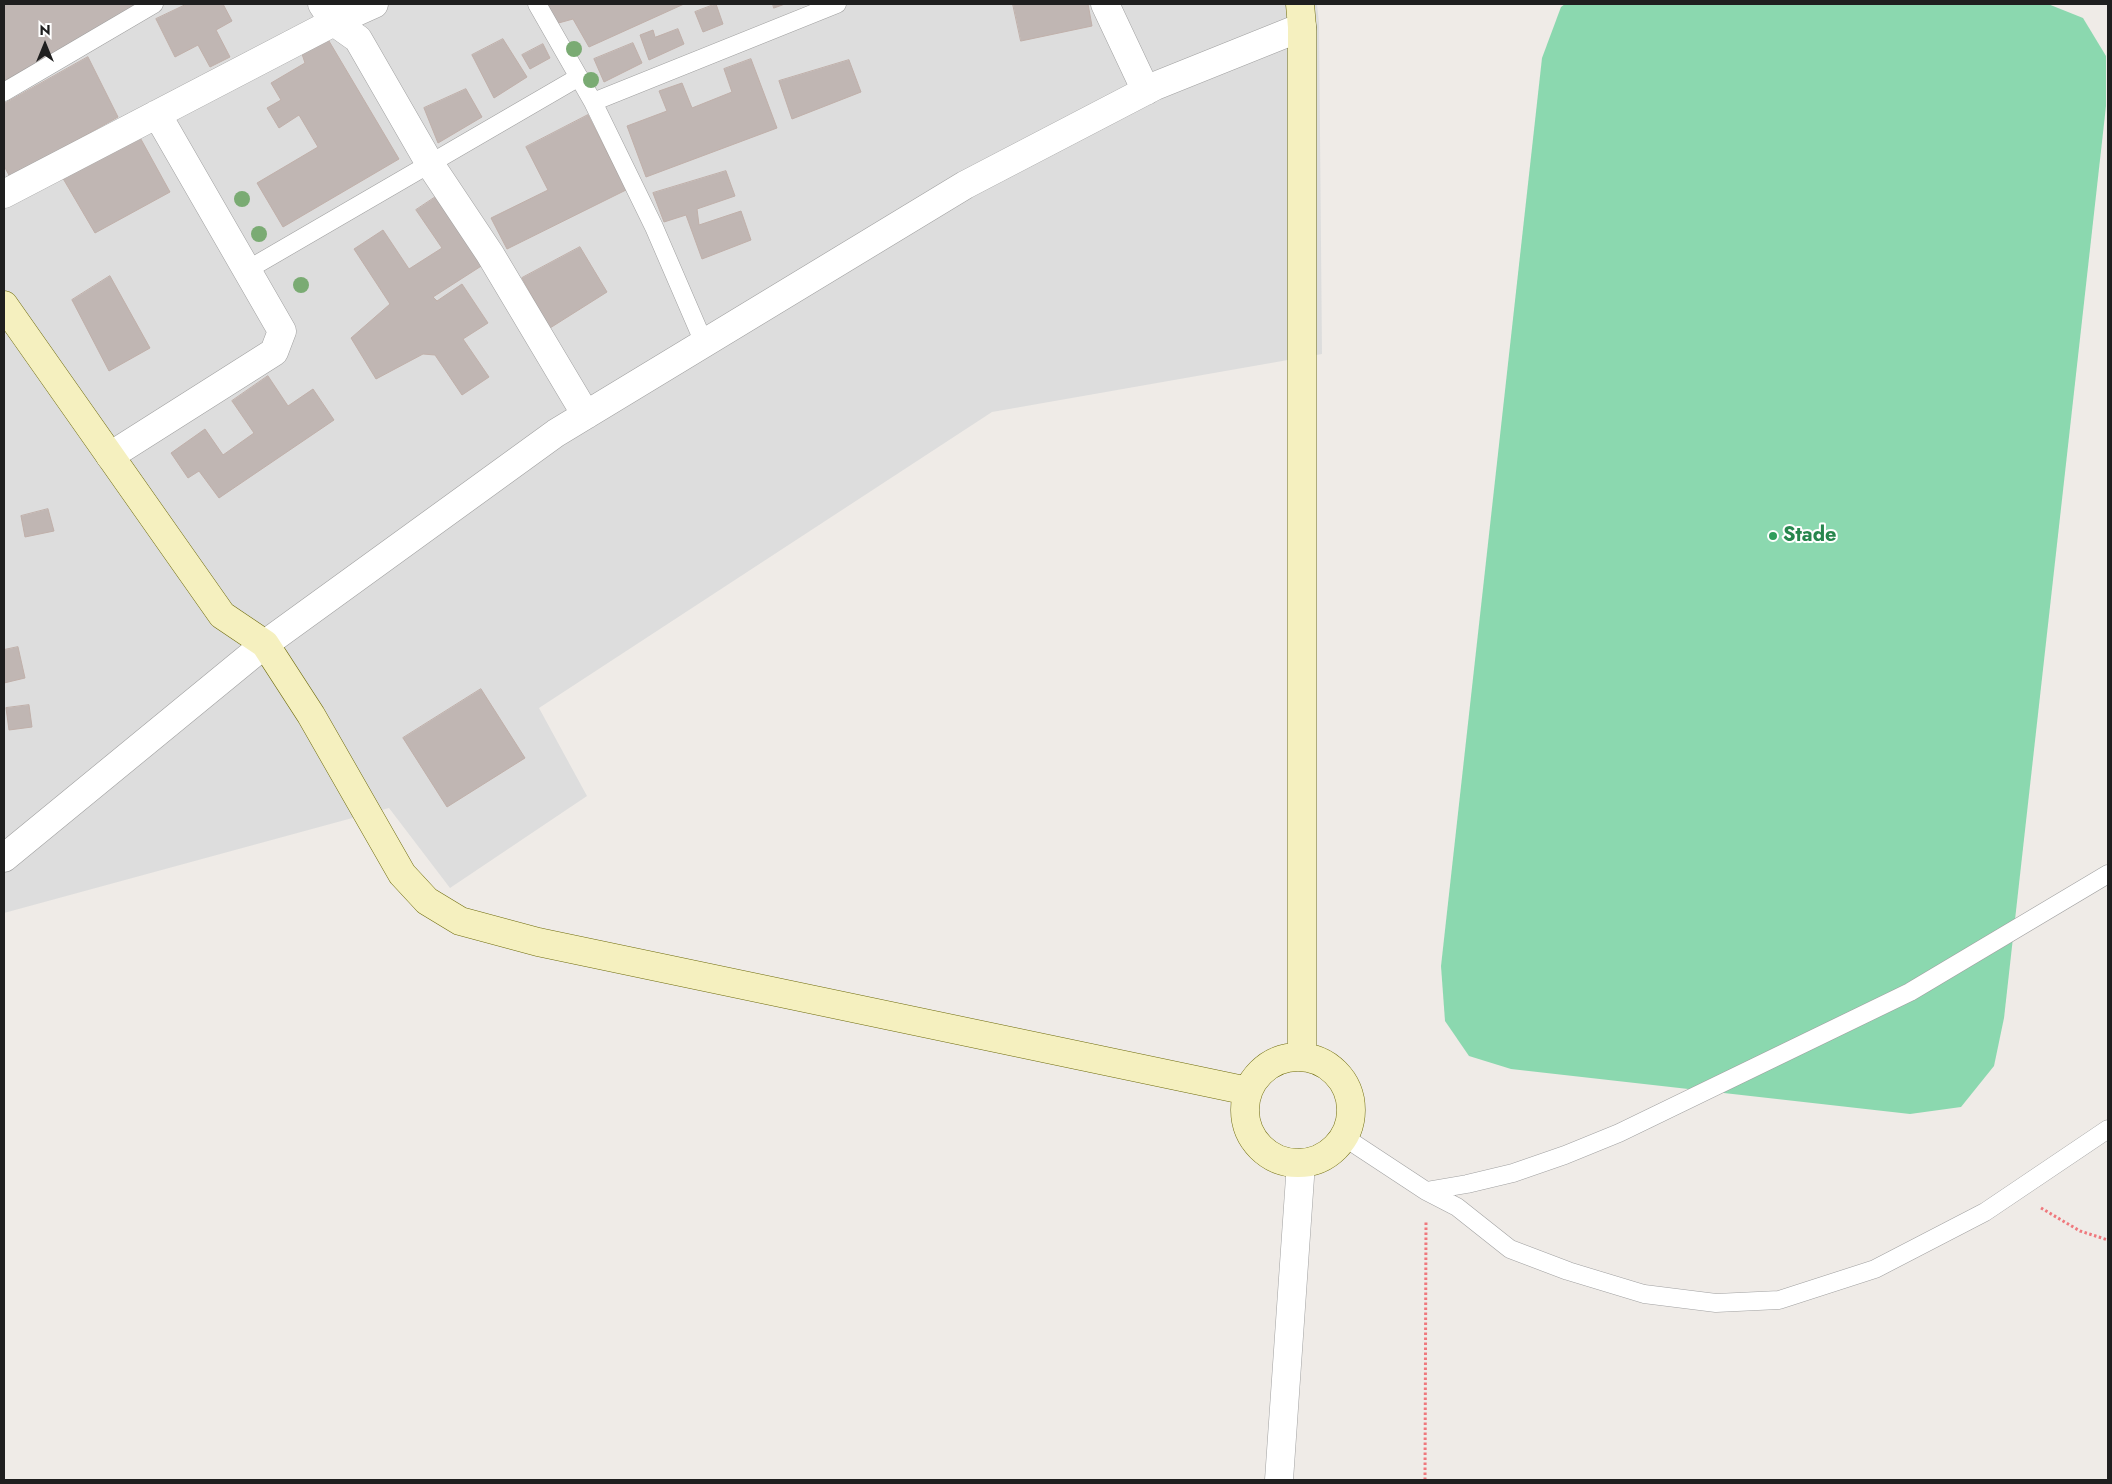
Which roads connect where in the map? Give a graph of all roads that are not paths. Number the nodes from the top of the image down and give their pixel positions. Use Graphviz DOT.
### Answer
graph roads {
  1 [pos="154,4"];
  2 [pos="374,4"];
  3 [pos="537,4"];
  4 [pos="837,4"];
  5 [pos="1105,4"];
  6 [pos="328,13"];
  7 [pos="1301,15"];
  8 [pos="579,77"];
  9 [pos="1146,90"];
  10 [pos="4,92"];
  11 [pos="593,102"];
  12 [pos="157,114"];
  13 [pos="430,164"];
  14 [pos="4,194"];
  15 [pos="247,270"];
  16 [pos="4,305"];
  17 [pos="704,343"];
  18 [pos="586,415"];
  19 [pos="110,456"];
  20 [pos="265,644"];
  21 [pos="4,858"];
  22 [pos="2108,874"];
  23 [pos="1302,1057"];
  24 [pos="1248,1091"];
  25 [pos="2108,1129"];
  26 [pos="1344,1137"];
  27 [pos="1301,1163"];
  28 [pos="1426,1191"];
  29 [pos="1279,1480"];
  1 -- 10 [label="lane"];
  2 -- 6 [label="street"];
  3 -- 8 [label="lane"];
  4 -- 11 [label="lane"];
  5 -- 9 [label="street"];
  6 -- 12 [label="street"];
  6 -- 13 [label="street"];
  7 -- 9 [label="street"];
  7 -- 23 [label="street"];
  8 -- 11 [label="lane"];
  8 -- 13 [label="lane"];
  9 -- 17 [label="street"];
  11 -- 17 [label="lane"];
  12 -- 14 [label="street"];
  12 -- 15 [label="street"];
  13 -- 15 [label="lane"];
  13 -- 18 [label="street"];
  15 -- 19 [label="street"];
  16 -- 19 [label="street"];
  17 -- 18 [label="street"];
  18 -- 20 [label="street"];
  19 -- 20 [label="street"];
  20 -- 21 [label="street"];
  20 -- 24 [label="street"];
  22 -- 28 [label="lane"];
  23 -- 24 [label="street"];
  23 -- 26 [label="street"];
  24 -- 27 [label="street"];
  25 -- 28 [label="lane"];
  26 -- 27 [label="street"];
  26 -- 28 [label="lane"];
  27 -- 29 [label="street"];
}
